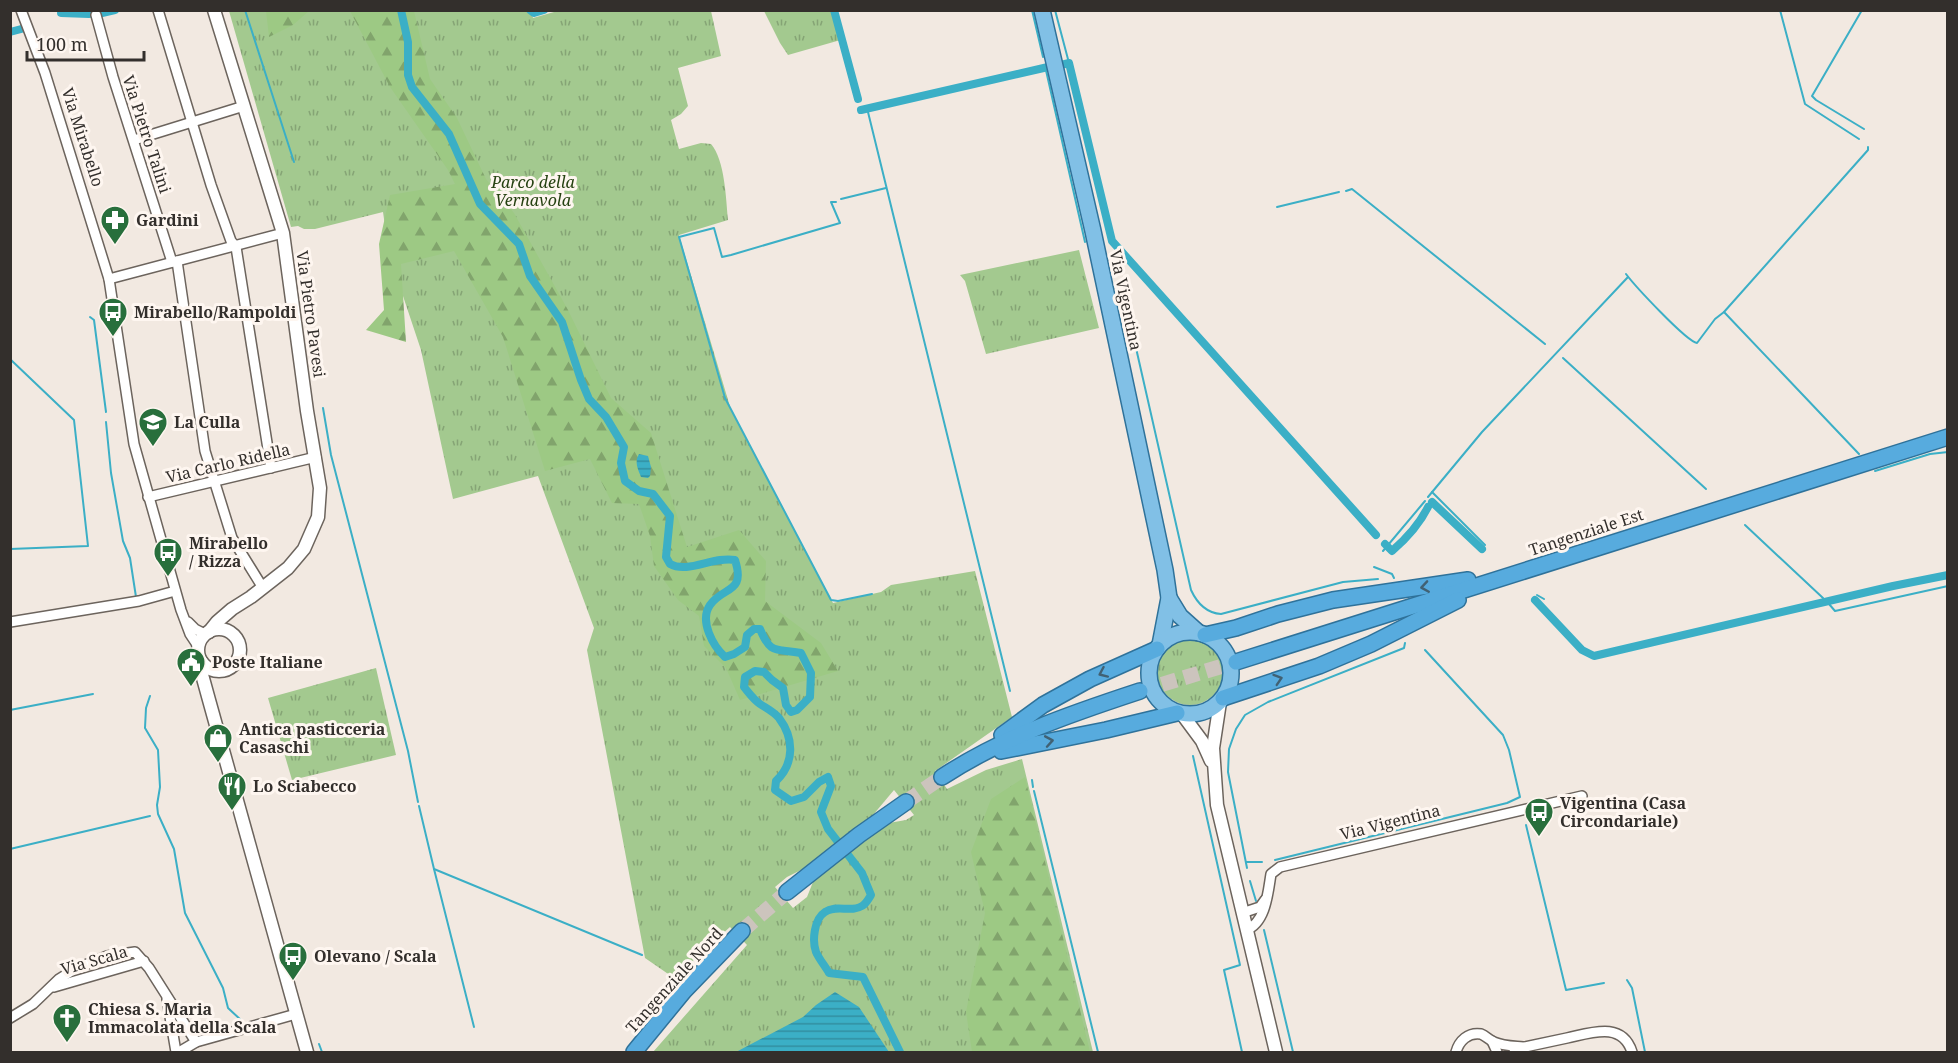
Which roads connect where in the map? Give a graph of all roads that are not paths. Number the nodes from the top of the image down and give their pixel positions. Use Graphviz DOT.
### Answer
graph roads {
  1 [pos="21,10"];
  2 [pos="158,10"];
  3 [pos="214,10"];
  4 [pos="1042,10"];
  5 [pos="96,15"];
  6 [pos="244,106"];
  7 [pos="193,122"];
  8 [pos="134,140"];
  9 [pos="283,233"];
  10 [pos="236,247"];
  11 [pos="174,261"];
  12 [pos="109,279"];
  13 [pos="1947,437"];
  14 [pos="316,457"];
  15 [pos="271,468"];
  16 [pos="214,481"];
  17 [pos="148,497"];
  18 [pos="1564,558"];
  19 [pos="263,588"];
  20 [pos="175,591"];
  21 [pos="1169,598"];
  22 [pos="244,602"];
  23 [pos="181,610"];
  24 [pos="10,622"];
  25 [pos="207,633"];
  26 [pos="233,634"];
  27 [pos="1202,634"];
  28 [pos="198,646"];
  29 [pos="1158,647"];
  30 [pos="201,661"];
  31 [pos="1236,662"];
  32 [pos="221,671"];
  33 [pos="1140,691"];
  34 [pos="209,700"];
  35 [pos="1221,700"];
  36 [pos="1180,713"];
  37 [pos="971,758"];
  38 [pos="1213,765"];
  39 [pos="942,777"];
  40 [pos="1582,796"];
  41 [pos="906,802"];
  42 [pos="787,892"];
  43 [pos="1267,898"];
  44 [pos="1242,913"];
  45 [pos="1246,930"];
  46 [pos="742,931"];
  47 [pos="144,961"];
  48 [pos="51,987"];
  49 [pos="166,994"];
  50 [pos="296,1014"];
  51 [pos="10,1018"];
  52 [pos="1492,1041"];
  53 [pos="196,1042"];
  54 [pos="1525,1047"];
  55 [pos="1455,1051"];
  56 [pos="177,1053"];
  57 [pos="307,1053"];
  58 [pos="634,1053"];
  59 [pos="1276,1053"];
  60 [pos="1497,1053"];
  61 [pos="1514,1053"];
  62 [pos="1632,1053"];
  1 -- 12 [label="street, Via Mirabello"];
  2 -- 7 [label="street"];
  3 -- 6 [label="street, Via Pietro Pavesi"];
  4 -- 21 [label="main road, Via Vigentina"];
  5 -- 8 [label="street, Via Pietro Talini"];
  6 -- 7 [label="street"];
  6 -- 9 [label="street, Via Pietro Pavesi"];
  7 -- 8 [label="street"];
  7 -- 10 [label="street"];
  8 -- 11 [label="street, Via Pietro Talini"];
  9 -- 10 [label="street"];
  9 -- 14 [label="street, Via Pietro Pavesi"];
  10 -- 11 [label="street"];
  10 -- 15 [label="street"];
  11 -- 12 [label="street"];
  11 -- 16 [label="street, Via Pietro Talini"];
  12 -- 17 [label="street, Via Mirabello"];
  13 -- 18 [label="highway, Tangenziale Est"];
  14 -- 15 [label="street, Via Carlo Ridella"];
  14 -- 19 [label="street, Via Pietro Pavesi"];
  15 -- 16 [label="street, Via Carlo Ridella"];
  16 -- 17 [label="street, Via Carlo Ridella"];
  16 -- 19 [label="street, Via Pietro Talini"];
  17 -- 20 [label="street, Via Mirabello"];
  18 -- 27 [label="highway, one-way"];
  18 -- 31 [label="highway, Tangenziale Est"];
  35 -- 18 [label="highway, one-way"];
  19 -- 22 [label="street, Via Pietro Pavesi"];
  20 -- 23 [label="street, Via Mirabello"];
  20 -- 24 [label="street"];
  21 -- 27 [label="main road, Via Vigentina"];
  21 -- 29 [label="main road, Via Vigentina"];
  22 -- 25 [label="street, Via Pietro Pavesi"];
  22 -- 26 [label="street"];
  23 -- 25 [label="street, Via Mirabello"];
  23 -- 28 [label="street, Via Mirabello"];
  25 -- 26 [label="street"];
  25 -- 28 [label="street"];
  26 -- 32 [label="street"];
  27 -- 29 [label="main road"];
  27 -- 35 [label="main road, Via Vigentina"];
  28 -- 30 [label="street"];
  29 -- 36 [label="main road, Via Vigentina"];
  29 -- 37 [label="highway, one-way"];
  30 -- 32 [label="street"];
  30 -- 34 [label="street"];
  32 -- 34 [label="street"];
  33 -- 37 [label="highway"];
  34 -- 50 [label="street"];
  35 -- 36 [label="main road"];
  35 -- 38 [label="street, Via Vigentina"];
  37 -- 36 [label="highway, one-way"];
  36 -- 38 [label="street, Via Vigentina"];
  37 -- 39 [label="highway"];
  38 -- 44 [label="street, Via Vigentina"];
  40 -- 43 [label="street, Via Vigentina"];
  41 -- 42 [label="highway"];
  43 -- 44 [label="street"];
  43 -- 45 [label="street, Via Vigentina"];
  44 -- 45 [label="street, Via Vigentina"];
  45 -- 59 [label="street, Via Vigentina"];
  46 -- 58 [label="highway, Tangenziale Nord"];
  47 -- 48 [label="street, Via Scala"];
  47 -- 48 [label="street, Via Scala"];
  47 -- 49 [label="street, Via Scala"];
  48 -- 51 [label="street, Via Scala"];
  49 -- 53 [label="street, Via Scala"];
  49 -- 56 [label="street, Via Scala"];
  50 -- 53 [label="street, Via Scala"];
  50 -- 57 [label="street"];
  52 -- 54 [label="street"];
  52 -- 55 [label="street"];
  52 -- 60 [label="street"];
  53 -- 56 [label="street, Via Scala"];
  54 -- 61 [label="street"];
  54 -- 62 [label="street"];
}
